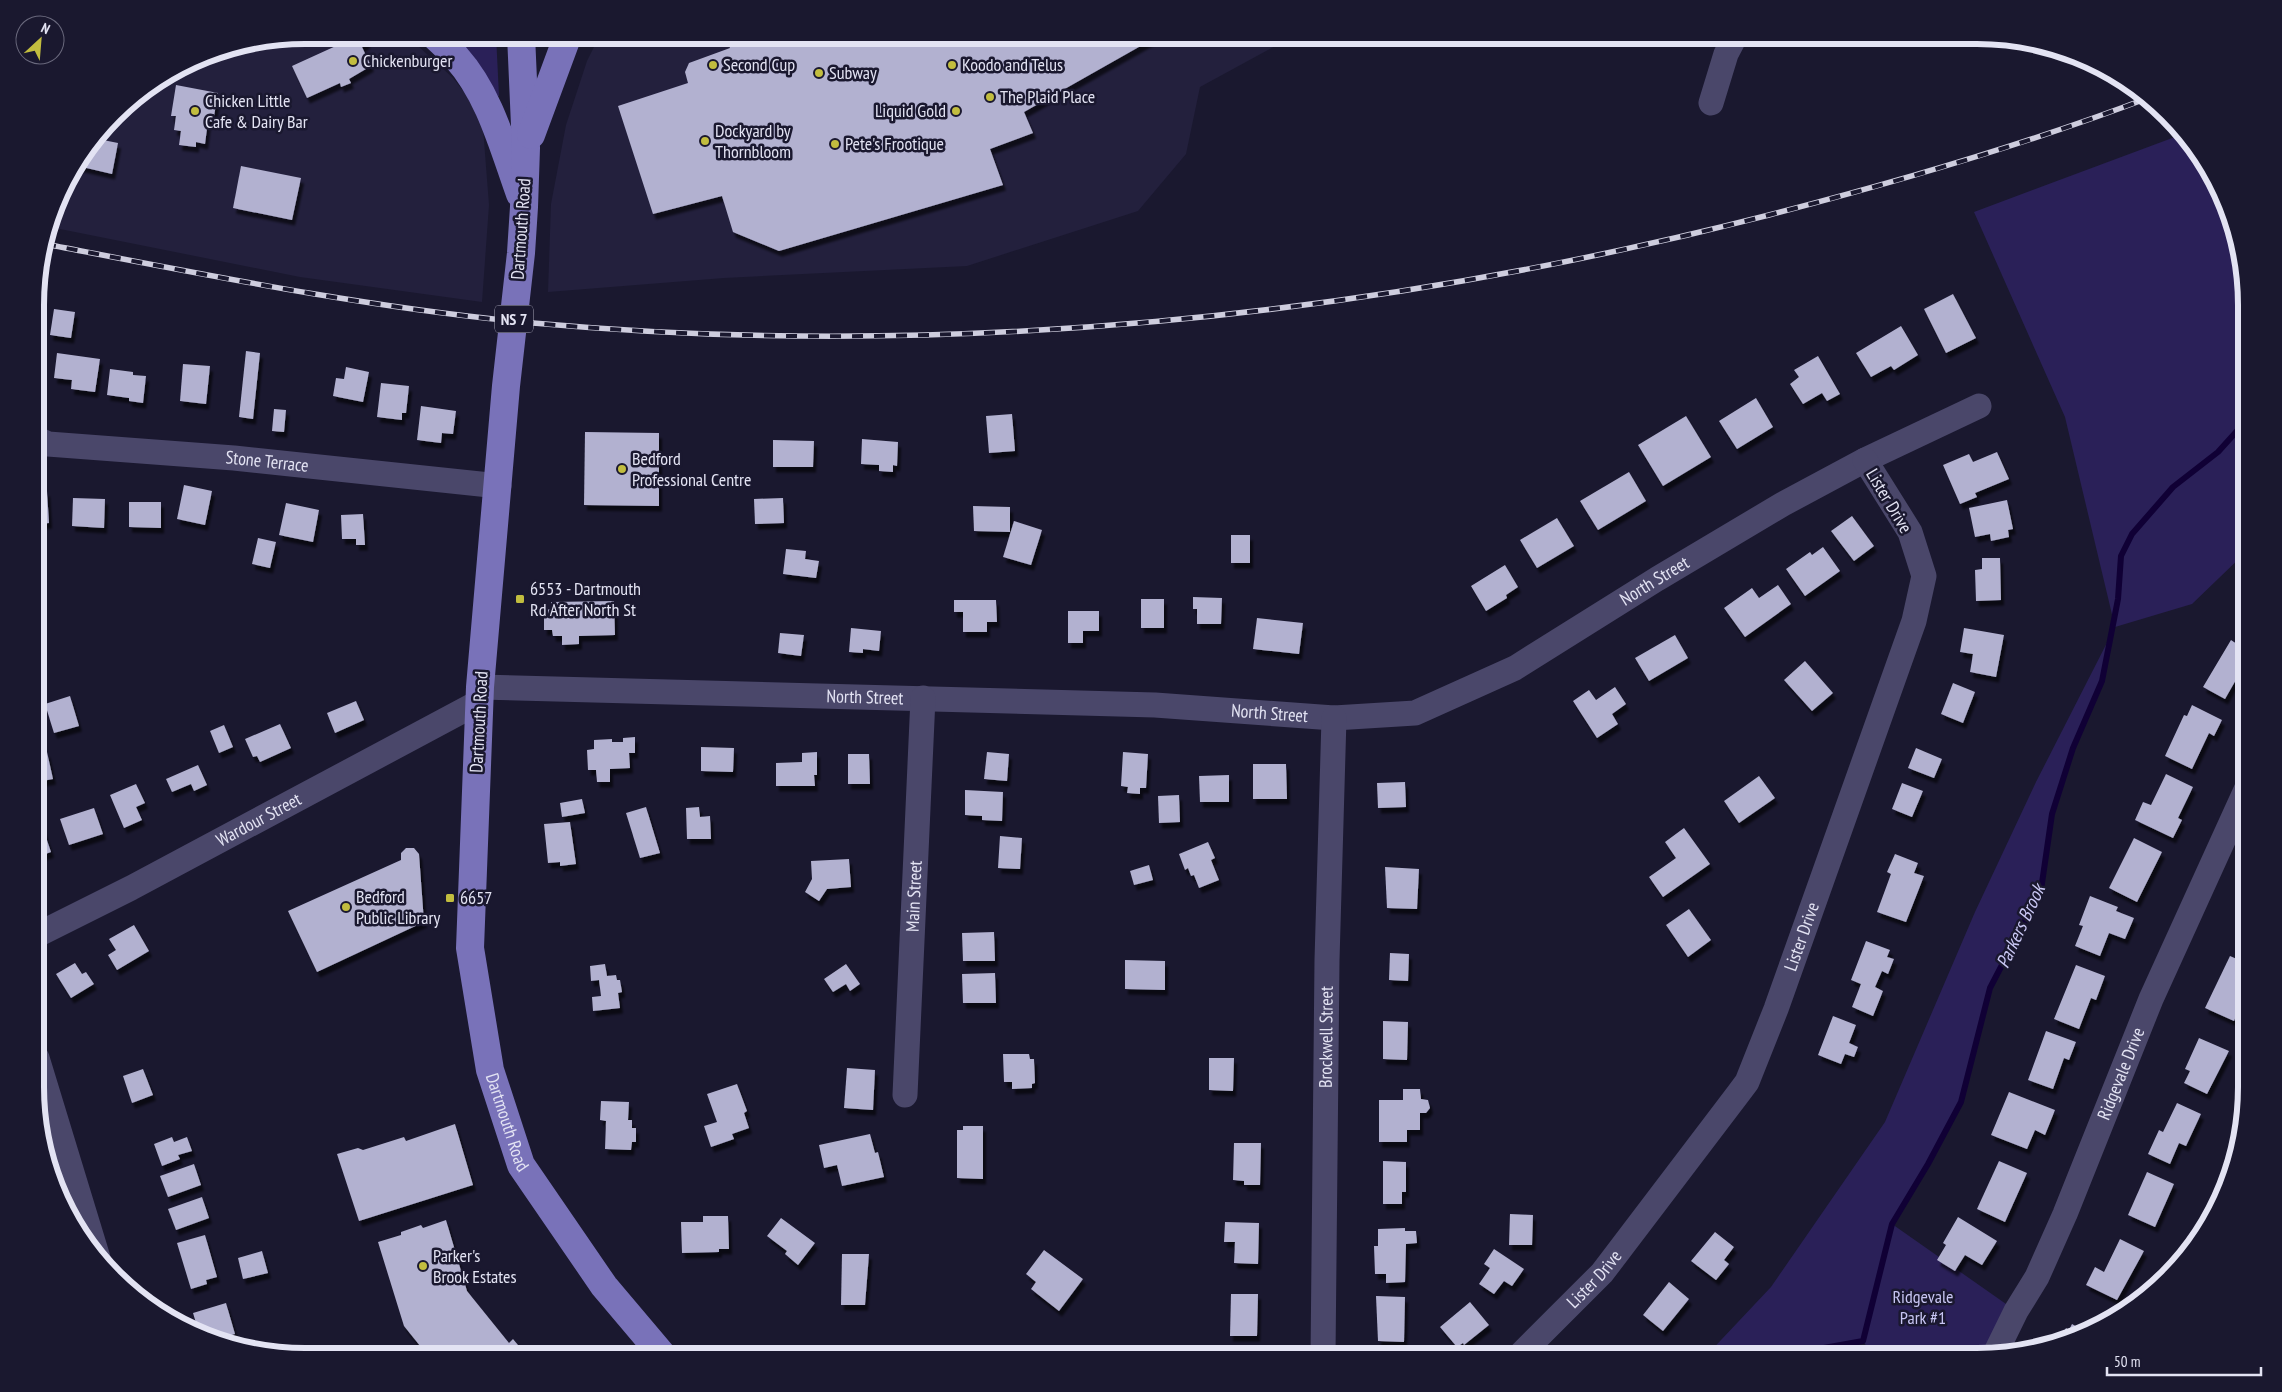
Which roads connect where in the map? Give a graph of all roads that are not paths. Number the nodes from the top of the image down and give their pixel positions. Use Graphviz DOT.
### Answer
graph roads {
  1 [pos="443,44"];
  2 [pos="521,44"];
  3 [pos="565,44"];
  4 [pos="1731,44"];
  5 [pos="1711,103"];
  6 [pos="526,148"];
  7 [pos="524,207"];
  8 [pos="1979,406"];
  9 [pos="44,442"];
  10 [pos="1865,460"];
  11 [pos="499,486"];
  12 [pos="480,694"];
  13 [pos="923,698"];
  14 [pos="1334,718"];
  15 [pos="2238,808"];
  16 [pos="44,932"];
  17 [pos="44,1081"];
  18 [pos="905,1095"];
  19 [pos="92,1237"];
  20 [pos="656,1348"];
  21 [pos="1323,1348"];
  22 [pos="1527,1348"];
  23 [pos="1998,1348"];
  1 -- 7 [label="main road"];
  2 -- 6 [label="main road, Dartmouth Road / NS 7"];
  3 -- 6 [label="main road"];
  4 -- 5 [label="street"];
  6 -- 7 [label="main road, Dartmouth Road / NS 7"];
  7 -- 11 [label="main road, Dartmouth Road / NS 7"];
  8 -- 10 [label="street, North Street"];
  9 -- 11 [label="street, Stone Terrace"];
  10 -- 14 [label="street, North Street"];
  10 -- 22 [label="street, Lister Drive"];
  11 -- 12 [label="main road, Dartmouth Road / NS 7"];
  12 -- 13 [label="street, North Street"];
  12 -- 16 [label="street, Wardour Street"];
  12 -- 20 [label="main road, Dartmouth Road / NS 7"];
  13 -- 14 [label="street, North Street"];
  13 -- 18 [label="street, Main Street"];
  14 -- 21 [label="street, Brockwell Street"];
  15 -- 23 [label="street, Ridgevale Drive"];
  17 -- 19 [label="street"];
}
